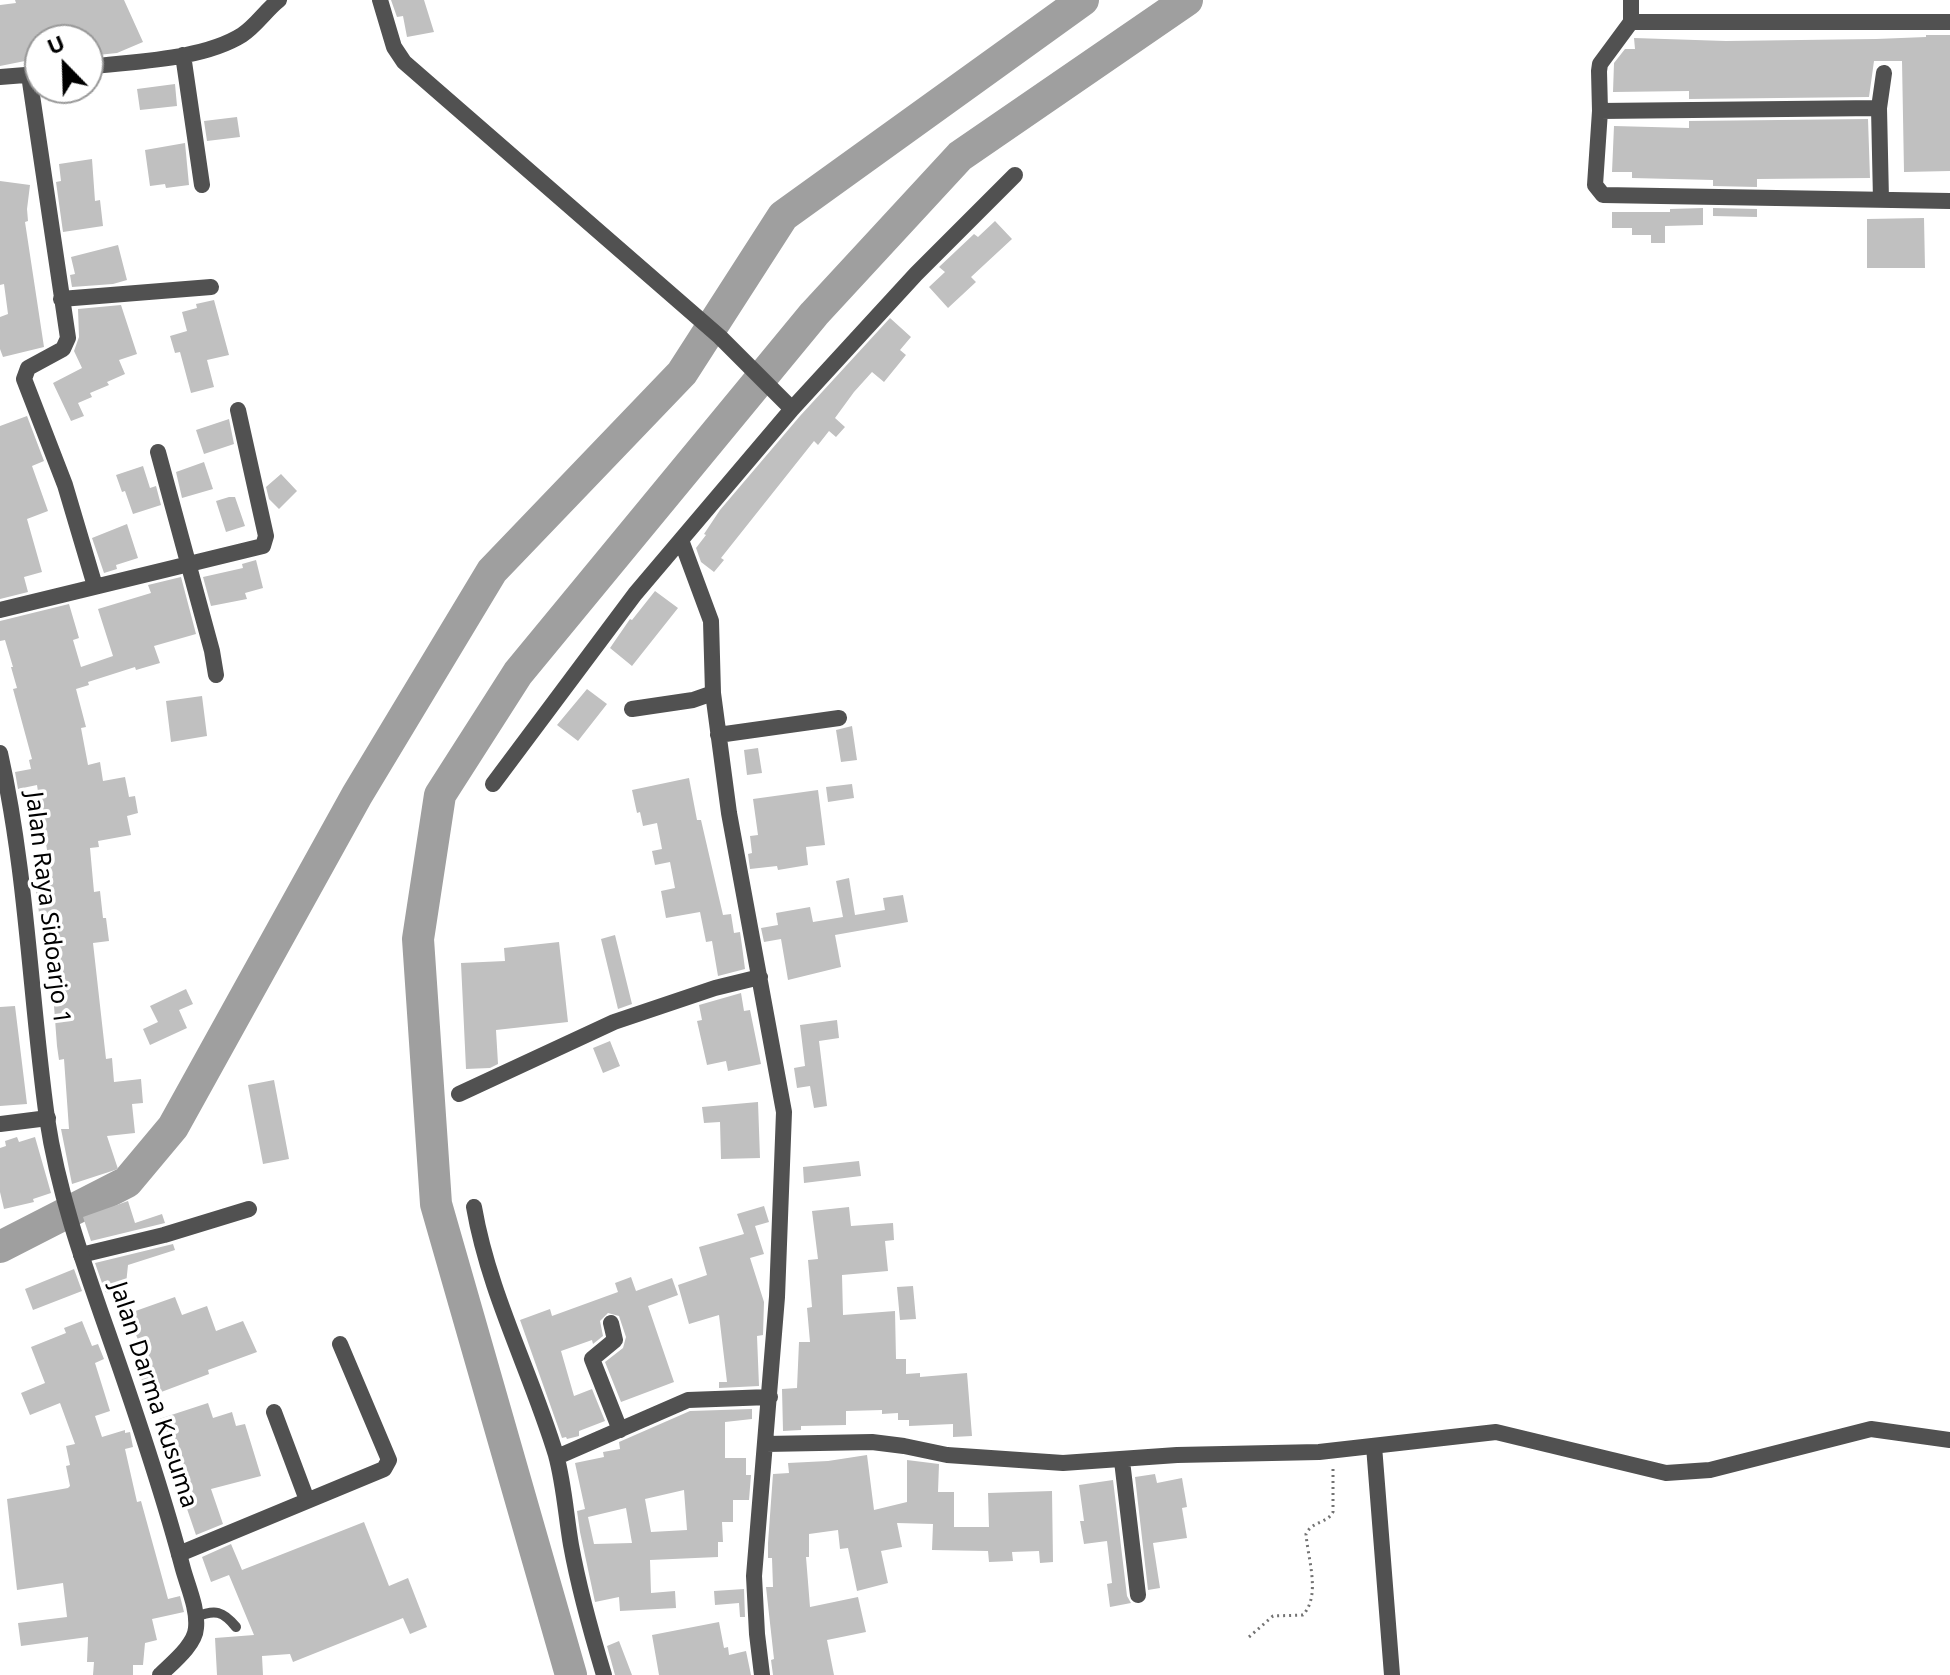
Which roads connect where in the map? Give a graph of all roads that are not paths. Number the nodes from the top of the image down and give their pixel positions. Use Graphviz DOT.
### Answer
graph roads {
  1 [pos="279,0"];
  2 [pos="380,0"];
  3 [pos="1631,0"];
  4 [pos="1631,22"];
  5 [pos="1950,22"];
  6 [pos="183,55"];
  7 [pos="104,65"];
  8 [pos="1884,73"];
  9 [pos="24,75"];
  10 [pos="0,77"];
  11 [pos="38,104"];
  12 [pos="1879,108"];
  13 [pos="1600,111"];
  14 [pos="1015,175"];
  15 [pos="202,185"];
  16 [pos="1881,200"];
  17 [pos="1950,201"];
  18 [pos="211,287"];
  19 [pos="61,299"];
  20 [pos="787,403"];
  21 [pos="238,410"];
  22 [pos="158,452"];
  23 [pos="681,540"];
  24 [pos="188,564"];
  25 [pos="95,586"];
  26 [pos="0,610"];
  27 [pos="216,675"];
  28 [pos="713,693"];
  29 [pos="632,709"];
  30 [pos="839,718"];
  31 [pos="718,735"];
  32 [pos="0,753"];
  33 [pos="493,784"];
  34 [pos="760,977"];
  35 [pos="459,1094"];
  36 [pos="48,1118"];
  37 [pos="0,1124"];
  38 [pos="474,1207"];
  39 [pos="249,1209"];
  40 [pos="81,1255"];
  41 [pos="611,1323"];
  42 [pos="340,1344"];
  43 [pos="770,1397"];
  44 [pos="274,1412"];
  45 [pos="620,1430"];
  46 [pos="1950,1440"];
  47 [pos="766,1444"];
  48 [pos="1374,1446"];
  49 [pos="557,1457"];
  50 [pos="1122,1461"];
  51 [pos="307,1500"];
  52 [pos="179,1554"];
  53 [pos="1138,1595"];
  54 [pos="196,1617"];
  55 [pos="236,1627"];
  56 [pos="160,1675"];
  57 [pos="604,1675"];
  58 [pos="762,1675"];
  59 [pos="1392,1675"];
  1 -- 6 [label="street"];
  2 -- 20 [label="street"];
  3 -- 4 [label="street"];
  4 -- 5 [label="street"];
  4 -- 13 [label="street"];
  6 -- 7 [label="street"];
  6 -- 15 [label="street"];
  8 -- 12 [label="street"];
  9 -- 10 [label="street"];
  11 -- 19 [label="street"];
  12 -- 13 [label="street"];
  12 -- 16 [label="street"];
  13 -- 16 [label="street"];
  14 -- 20 [label="street"];
  16 -- 17 [label="street"];
  18 -- 19 [label="street"];
  19 -- 25 [label="street"];
  20 -- 23 [label="street"];
  21 -- 24 [label="street"];
  22 -- 24 [label="street"];
  23 -- 28 [label="street"];
  23 -- 33 [label="street"];
  24 -- 25 [label="street"];
  24 -- 27 [label="street"];
  25 -- 26 [label="street"];
  28 -- 29 [label="street"];
  28 -- 31 [label="street"];
  30 -- 31 [label="street"];
  31 -- 34 [label="street"];
  32 -- 36 [label="street, Jalan Raya Sidoarjo 1"];
  34 -- 35 [label="street"];
  34 -- 43 [label="street"];
  36 -- 37 [label="street"];
  36 -- 40 [label="street, Jalan Darma Kusuma"];
  38 -- 49 [label="street"];
  39 -- 40 [label="street"];
  40 -- 52 [label="street, Jalan Darma Kusuma"];
  41 -- 45 [label="street"];
  42 -- 51 [label="street"];
  43 -- 45 [label="street"];
  43 -- 47 [label="street"];
  44 -- 51 [label="street"];
  45 -- 49 [label="street"];
  46 -- 48 [label="street"];
  47 -- 50 [label="street"];
  47 -- 58 [label="street"];
  48 -- 50 [label="street"];
  48 -- 59 [label="street"];
  49 -- 57 [label="street"];
  50 -- 53 [label="street"];
  51 -- 52 [label="street"];
  52 -- 54 [label="street, Jalan Darma Kusuma"];
  54 -- 55 [label="lane"];
  54 -- 56 [label="street"];
}
